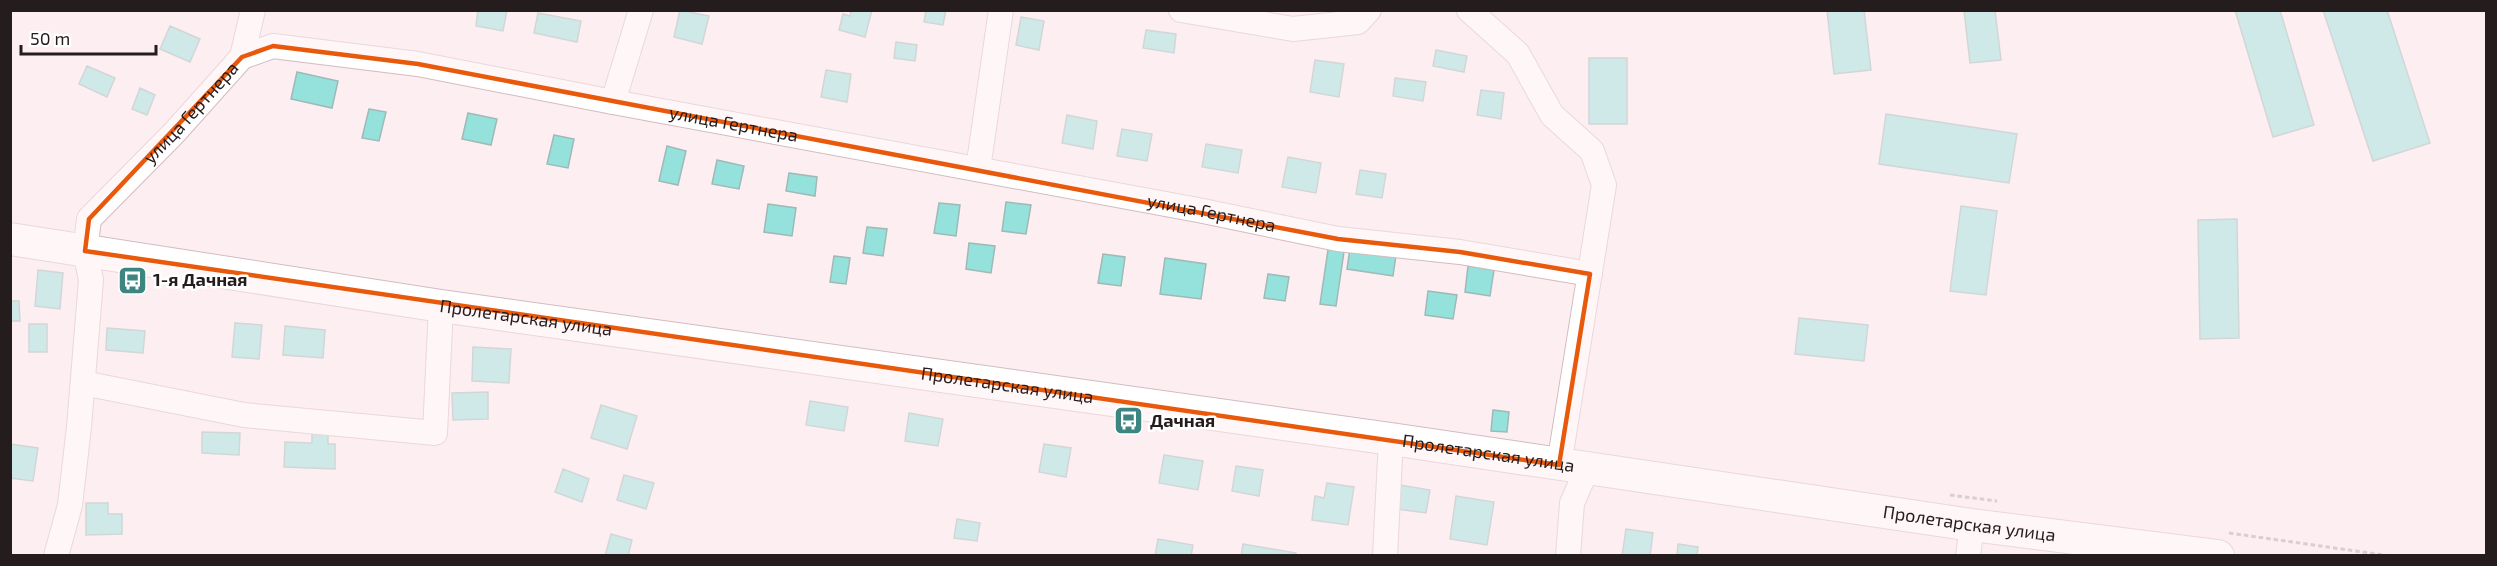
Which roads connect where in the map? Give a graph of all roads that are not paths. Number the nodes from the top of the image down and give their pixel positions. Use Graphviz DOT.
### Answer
graph roads {
  1 [pos="253,10"];
  2 [pos="641,10"];
  3 [pos="1002,10"];
  4 [pos="1181,10"];
  5 [pos="1369,10"];
  6 [pos="1469,10"];
  7 [pos="1492,21"];
  8 [pos="242,57"];
  9 [pos="613,102"];
  10 [pos="978,169"];
  11 [pos="10,239"];
  12 [pos="84,250"];
  13 [pos="1590,274"];
  14 [pos="441,306"];
  15 [pos="83,383"];
  16 [pos="1391,439"];
  17 [pos="1573,467"];
  18 [pos="1972,525"];
  19 [pos="2108,549"];
  20 [pos="56,555"];
  21 [pos="1385,555"];
  22 [pos="1568,555"];
  23 [pos="1968,555"];
  24 [pos="2218,555"];
  1 -- 8 [label="street"];
  2 -- 9 [label="street"];
  3 -- 10 [label="street"];
  4 -- 5 [label="street"];
  6 -- 7 [label="street"];
  7 -- 13 [label="street"];
  8 -- 9 [label="street, улица Гертнера"];
  8 -- 12 [label="street, улица Гертнера"];
  9 -- 10 [label="street, улица Гертнера"];
  10 -- 13 [label="street, улица Гертнера"];
  11 -- 12 [label="main road, Пролетарская улица"];
  12 -- 14 [label="main road, Пролетарская улица"];
  12 -- 15 [label="street, улица Гертнера"];
  13 -- 17 [label="street"];
  14 -- 15 [label="street"];
  14 -- 16 [label="main road, Пролетарская улица"];
  15 -- 20 [label="street, улица Гертнера"];
  16 -- 17 [label="main road, Пролетарская улица"];
  16 -- 21 [label="street"];
  17 -- 18 [label="main road, Пролетарская улица"];
  17 -- 22 [label="street"];
  18 -- 19 [label="main road, Пролетарская улица"];
  18 -- 23 [label="street"];
  19 -- 24 [label="main road, Пролетарская улица"];
}
